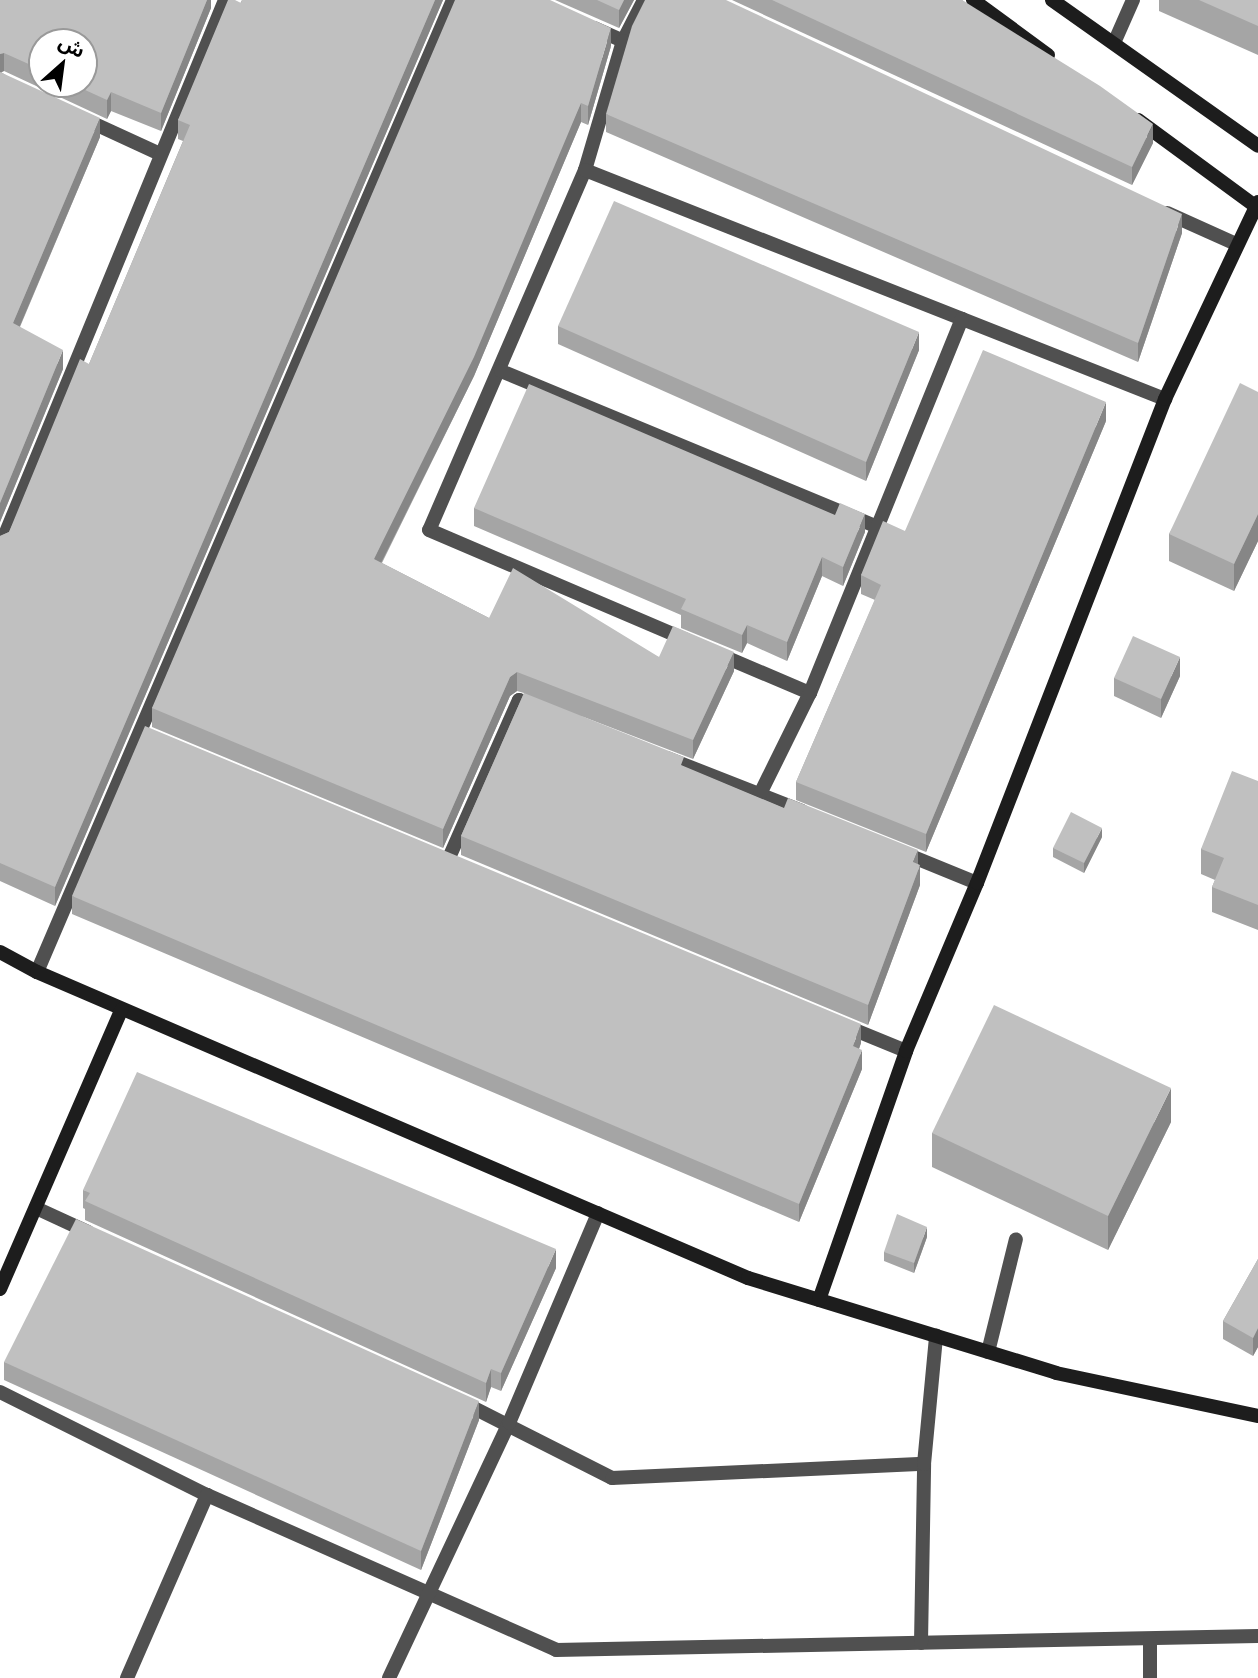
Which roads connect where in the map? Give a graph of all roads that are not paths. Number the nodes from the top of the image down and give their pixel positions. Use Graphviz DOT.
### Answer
graph roads {
  1 [pos="453,0"];
  2 [pos="644,0"];
  3 [pos="972,0"];
  4 [pos="1052,0"];
  5 [pos="1133,0"];
  6 [pos="221,1"];
  7 [pos="578,20"];
  8 [pos="623,41"];
  9 [pos="1114,43"];
  10 [pos="1060,64"];
  11 [pos="1125,111"];
  12 [pos="74,114"];
  13 [pos="1258,146"];
  14 [pos="160,154"];
  15 [pos="585,170"];
  16 [pos="1148,204"];
  17 [pos="1257,206"];
  18 [pos="1236,244"];
  19 [pos="962,319"];
  20 [pos="501,371"];
  21 [pos="1164,399"];
  22 [pos="880,528"];
  23 [pos="0,547"];
  24 [pos="810,693"];
  25 [pos="557,715"];
  26 [pos="646,750"];
  27 [pos="760,794"];
  28 [pos="811,815"];
  29 [pos="888,846"];
  30 [pos="448,860"];
  31 [pos="977,883"];
  32 [pos="0,952"];
  33 [pos="37,972"];
  34 [pos="122,1009"];
  35 [pos="829,1019"];
  36 [pos="906,1051"];
  37 [pos="36,1208"];
  38 [pos="598,1213"];
  39 [pos="98,1236"];
  40 [pos="1016,1239"];
  41 [pos="0,1289"];
  42 [pos="819,1300"];
  43 [pos="936,1336"];
  44 [pos="988,1352"];
  45 [pos="0,1392"];
  46 [pos="446,1395"];
  47 [pos="1258,1416"];
  48 [pos="509,1423"];
  49 [pos="924,1464"];
  50 [pos="207,1495"];
  51 [pos="428,1594"];
  52 [pos="1258,1636"];
  53 [pos="1150,1639"];
  54 [pos="921,1643"];
  55 [pos="127,1678"];
  56 [pos="389,1678"];
  57 [pos="1150,1678"];
  1 -- 33 [label="street"];
  2 -- 8 [label="street"];
  3 -- 10 [label="street"];
  4 -- 9 [label="street"];
  5 -- 9 [label="street"];
  6 -- 14 [label="street"];
  7 -- 8 [label="street"];
  8 -- 15 [label="street"];
  9 -- 13 [label="street"];
  11 -- 17 [label="street"];
  12 -- 14 [label="street"];
  14 -- 23 [label="street"];
  15 -- 19 [label="street"];
  15 -- 20 [label="street"];
  16 -- 18 [label="street"];
  17 -- 18 [label="street"];
  18 -- 21 [label="street"];
  19 -- 21 [label="street"];
  19 -- 22 [label="street"];
  20 -- 22 [label="street"];
  20 -- 24 [label="street"];
  21 -- 31 [label="street"];
  22 -- 24 [label="street"];
  24 -- 27 [label="street"];
  25 -- 30 [label="street"];
  26 -- 27 [label="street"];
  27 -- 28 [label="street"];
  29 -- 31 [label="street"];
  31 -- 36 [label="street"];
  32 -- 33 [label="street"];
  33 -- 34 [label="street"];
  34 -- 37 [label="street"];
  34 -- 38 [label="street"];
  35 -- 36 [label="street"];
  36 -- 42 [label="street"];
  37 -- 39 [label="street"];
  37 -- 41 [label="street"];
  38 -- 42 [label="street"];
  38 -- 48 [label="street"];
  40 -- 44 [label="street"];
  42 -- 43 [label="street"];
  43 -- 44 [label="street"];
  43 -- 49 [label="street"];
  44 -- 47 [label="street"];
  45 -- 50 [label="street"];
  46 -- 48 [label="street"];
  48 -- 49 [label="street"];
  48 -- 51 [label="street"];
  49 -- 54 [label="street"];
  50 -- 51 [label="street"];
  50 -- 55 [label="street"];
  51 -- 54 [label="street"];
  51 -- 56 [label="street"];
  52 -- 53 [label="street"];
  53 -- 54 [label="street"];
  53 -- 57 [label="street"];
}
